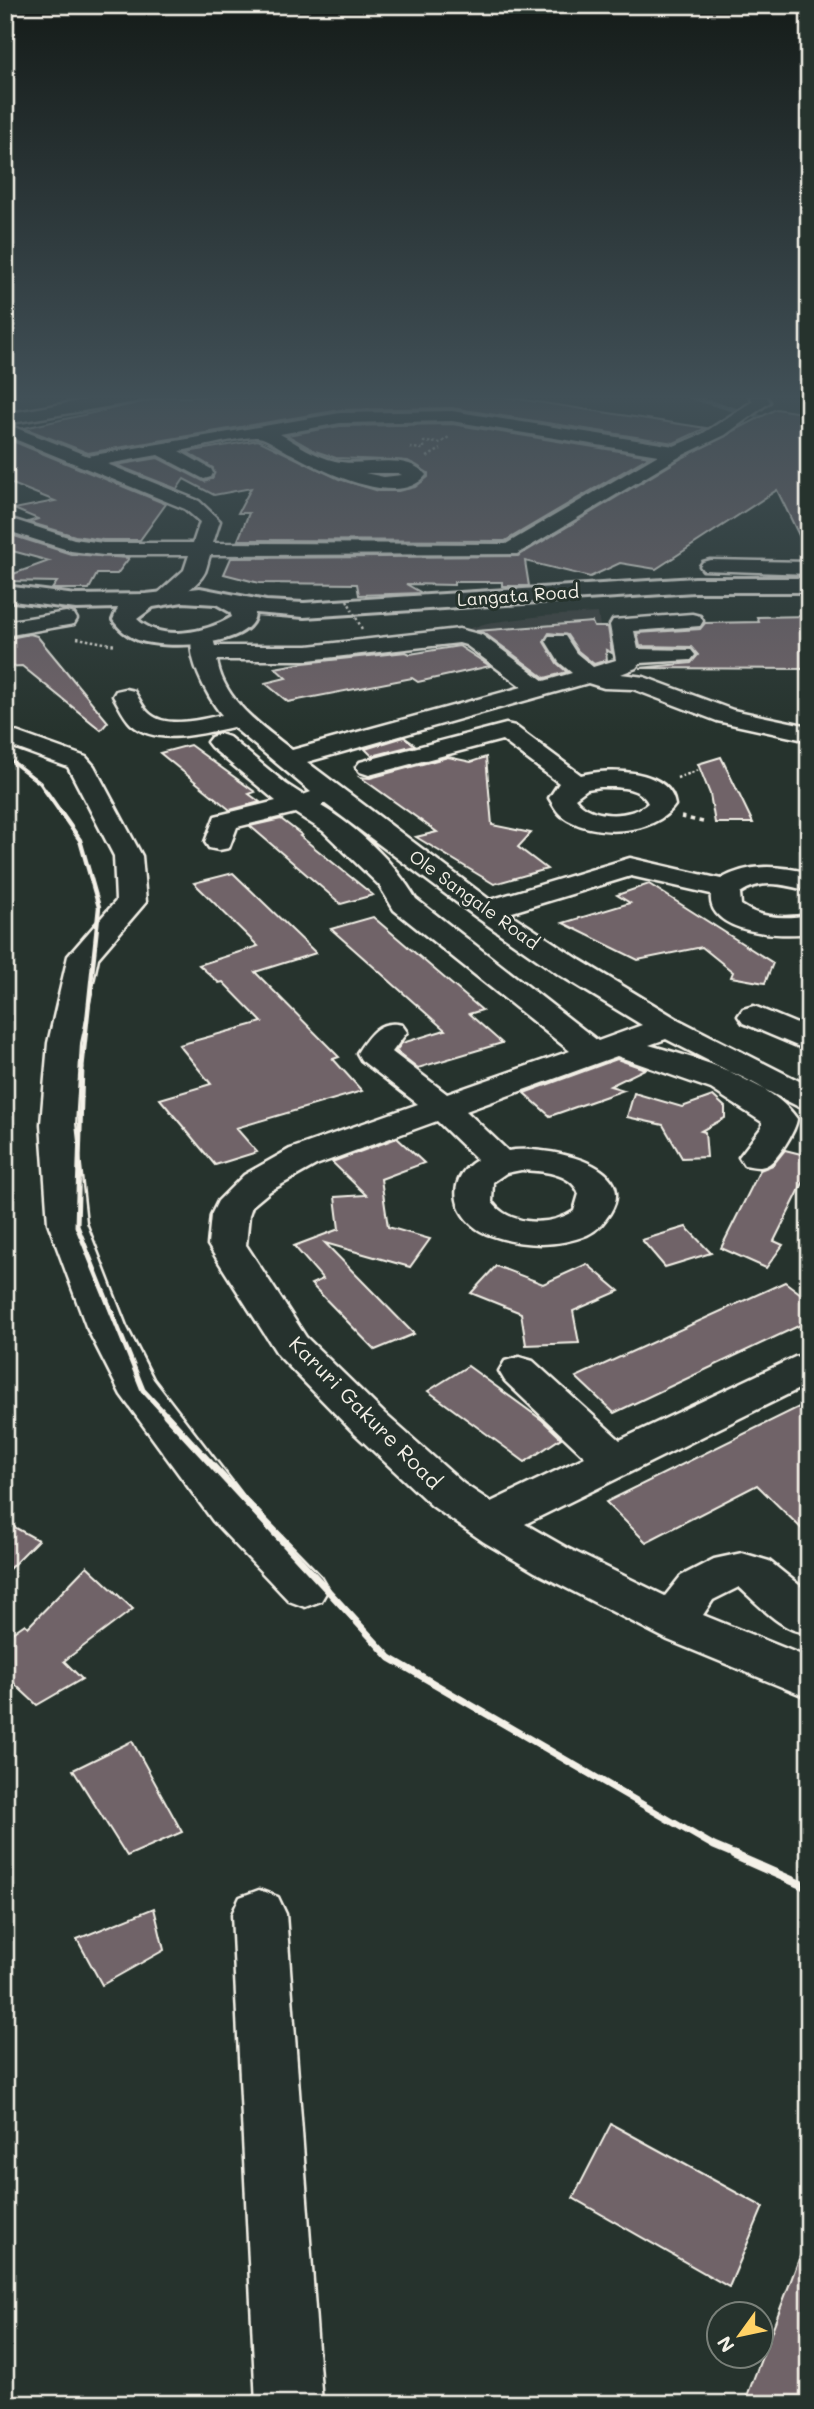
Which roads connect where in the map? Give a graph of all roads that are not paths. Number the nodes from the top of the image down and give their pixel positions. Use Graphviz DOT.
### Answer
graph roads {
  1 [pos="199,509"];
  2 [pos="578,509"];
  3 [pos="5,523"];
  4 [pos="200,549"];
  5 [pos="710,566"];
  6 [pos="809,568"];
  7 [pos="194,573"];
  8 [pos="809,585"];
  9 [pos="809,594"];
  10 [pos="8,596"];
  11 [pos="156,599"];
  12 [pos="222,599"];
  13 [pos="692,621"];
  14 [pos="84,627"];
  15 [pos="235,627"];
  16 [pos="5,629"];
  17 [pos="133,640"];
  18 [pos="556,641"];
  19 [pos="5,642"];
  20 [pos="203,645"];
  21 [pos="5,649"];
  22 [pos="683,654"];
  23 [pos="628,656"];
  24 [pos="520,674"];
  25 [pos="589,676"];
  26 [pos="540,689"];
  27 [pos="125,696"];
  28 [pos="405,703"];
  29 [pos="238,719"];
  30 [pos="330,724"];
  31 [pos="809,734"];
  32 [pos="5,735"];
  33 [pos="220,743"];
  34 [pos="346,743"];
  35 [pos="286,760"];
  36 [pos="369,767"];
  37 [pos="577,784"];
  38 [pos="330,795"];
  39 [pos="297,804"];
  40 [pos="616,822"];
  41 [pos="219,842"];
  42 [pos="630,867"];
  43 [pos="809,882"];
  44 [pos="726,889"];
  45 [pos="486,911"];
  46 [pos="809,924"];
  47 [pos="754,1016"];
  48 [pos="668,1027"];
  49 [pos="391,1032"];
  50 [pos="809,1041"];
  51 [pos="604,1049"];
  52 [pos="809,1100"];
  53 [pos="440,1106"];
  54 [pos="757,1157"];
  55 [pos="501,1163"];
  56 [pos="809,1367"];
  57 [pos="519,1371"];
  58 [pos="616,1461"];
  59 [pos="489,1522"];
  60 [pos="305,1588"];
  61 [pos="803,1615"];
  62 [pos="673,1621"];
  63 [pos="809,1679"];
  64 [pos="259,1914"];
  65 [pos="289,2404"];
  1 -- 4 [label="street"];
  2 -- 4 [label="street"];
  3 -- 4 [label="street"];
  4 -- 7 [label="street"];
  5 -- 6 [label="street"];
  7 -- 11 [label="street"];
  7 -- 12 [label="street"];
  8 -- 12 [label="main road, Langata Road"];
  9 -- 15 [label="main road, Langata Road"];
  10 -- 11 [label="main road"];
  10 -- 14 [label="main road"];
  11 -- 12 [label="main road, Langata Road"];
  11 -- 17 [label="main road"];
  12 -- 15 [label="main road"];
  13 -- 23 [label="street"];
  14 -- 16 [label="street"];
  14 -- 17 [label="main road"];
  15 -- 20 [label="main road, Langata Road"];
  17 -- 20 [label="main road, Langata Road"];
  18 -- 25 [label="street"];
  19 -- 21 [label="street"];
  20 -- 24 [label="street"];
  20 -- 29 [label="street, Ole Sangale Road"];
  22 -- 23 [label="street"];
  23 -- 25 [label="street"];
  24 -- 26 [label="street"];
  24 -- 28 [label="street"];
  25 -- 26 [label="street"];
  25 -- 31 [label="street"];
  26 -- 34 [label="street"];
  27 -- 29 [label="street"];
  29 -- 35 [label="street, Ole Sangale Road"];
  30 -- 34 [label="street"];
  32 -- 60 [label="street"];
  33 -- 39 [label="street"];
  34 -- 35 [label="street"];
  35 -- 38 [label="street, Ole Sangale Road"];
  36 -- 37 [label="street"];
  37 -- 40 [label="street"];
  37 -- 40 [label="street"];
  38 -- 39 [label="street"];
  38 -- 45 [label="street, Ole Sangale Road"];
  39 -- 41 [label="street"];
  39 -- 51 [label="street"];
  40 -- 42 [label="street"];
  42 -- 44 [label="street"];
  42 -- 45 [label="street"];
  43 -- 44 [label="street"];
  44 -- 46 [label="street"];
  45 -- 48 [label="street, Ole Sangale Road"];
  47 -- 50 [label="street"];
  48 -- 51 [label="street, Karuri Gakure Road"];
  48 -- 52 [label="street, Ole Sangale Road"];
  49 -- 53 [label="street"];
  51 -- 53 [label="street, Karuri Gakure Road"];
  51 -- 54 [label="street"];
  53 -- 55 [label="street"];
  53 -- 59 [label="street, Karuri Gakure Road"];
  56 -- 58 [label="street"];
  57 -- 58 [label="street"];
  58 -- 59 [label="street"];
  59 -- 62 [label="street, Karuri Gakure Road"];
  61 -- 62 [label="street"];
  62 -- 63 [label="street, Karuri Gakure Road"];
  64 -- 65 [label="street"];
}
